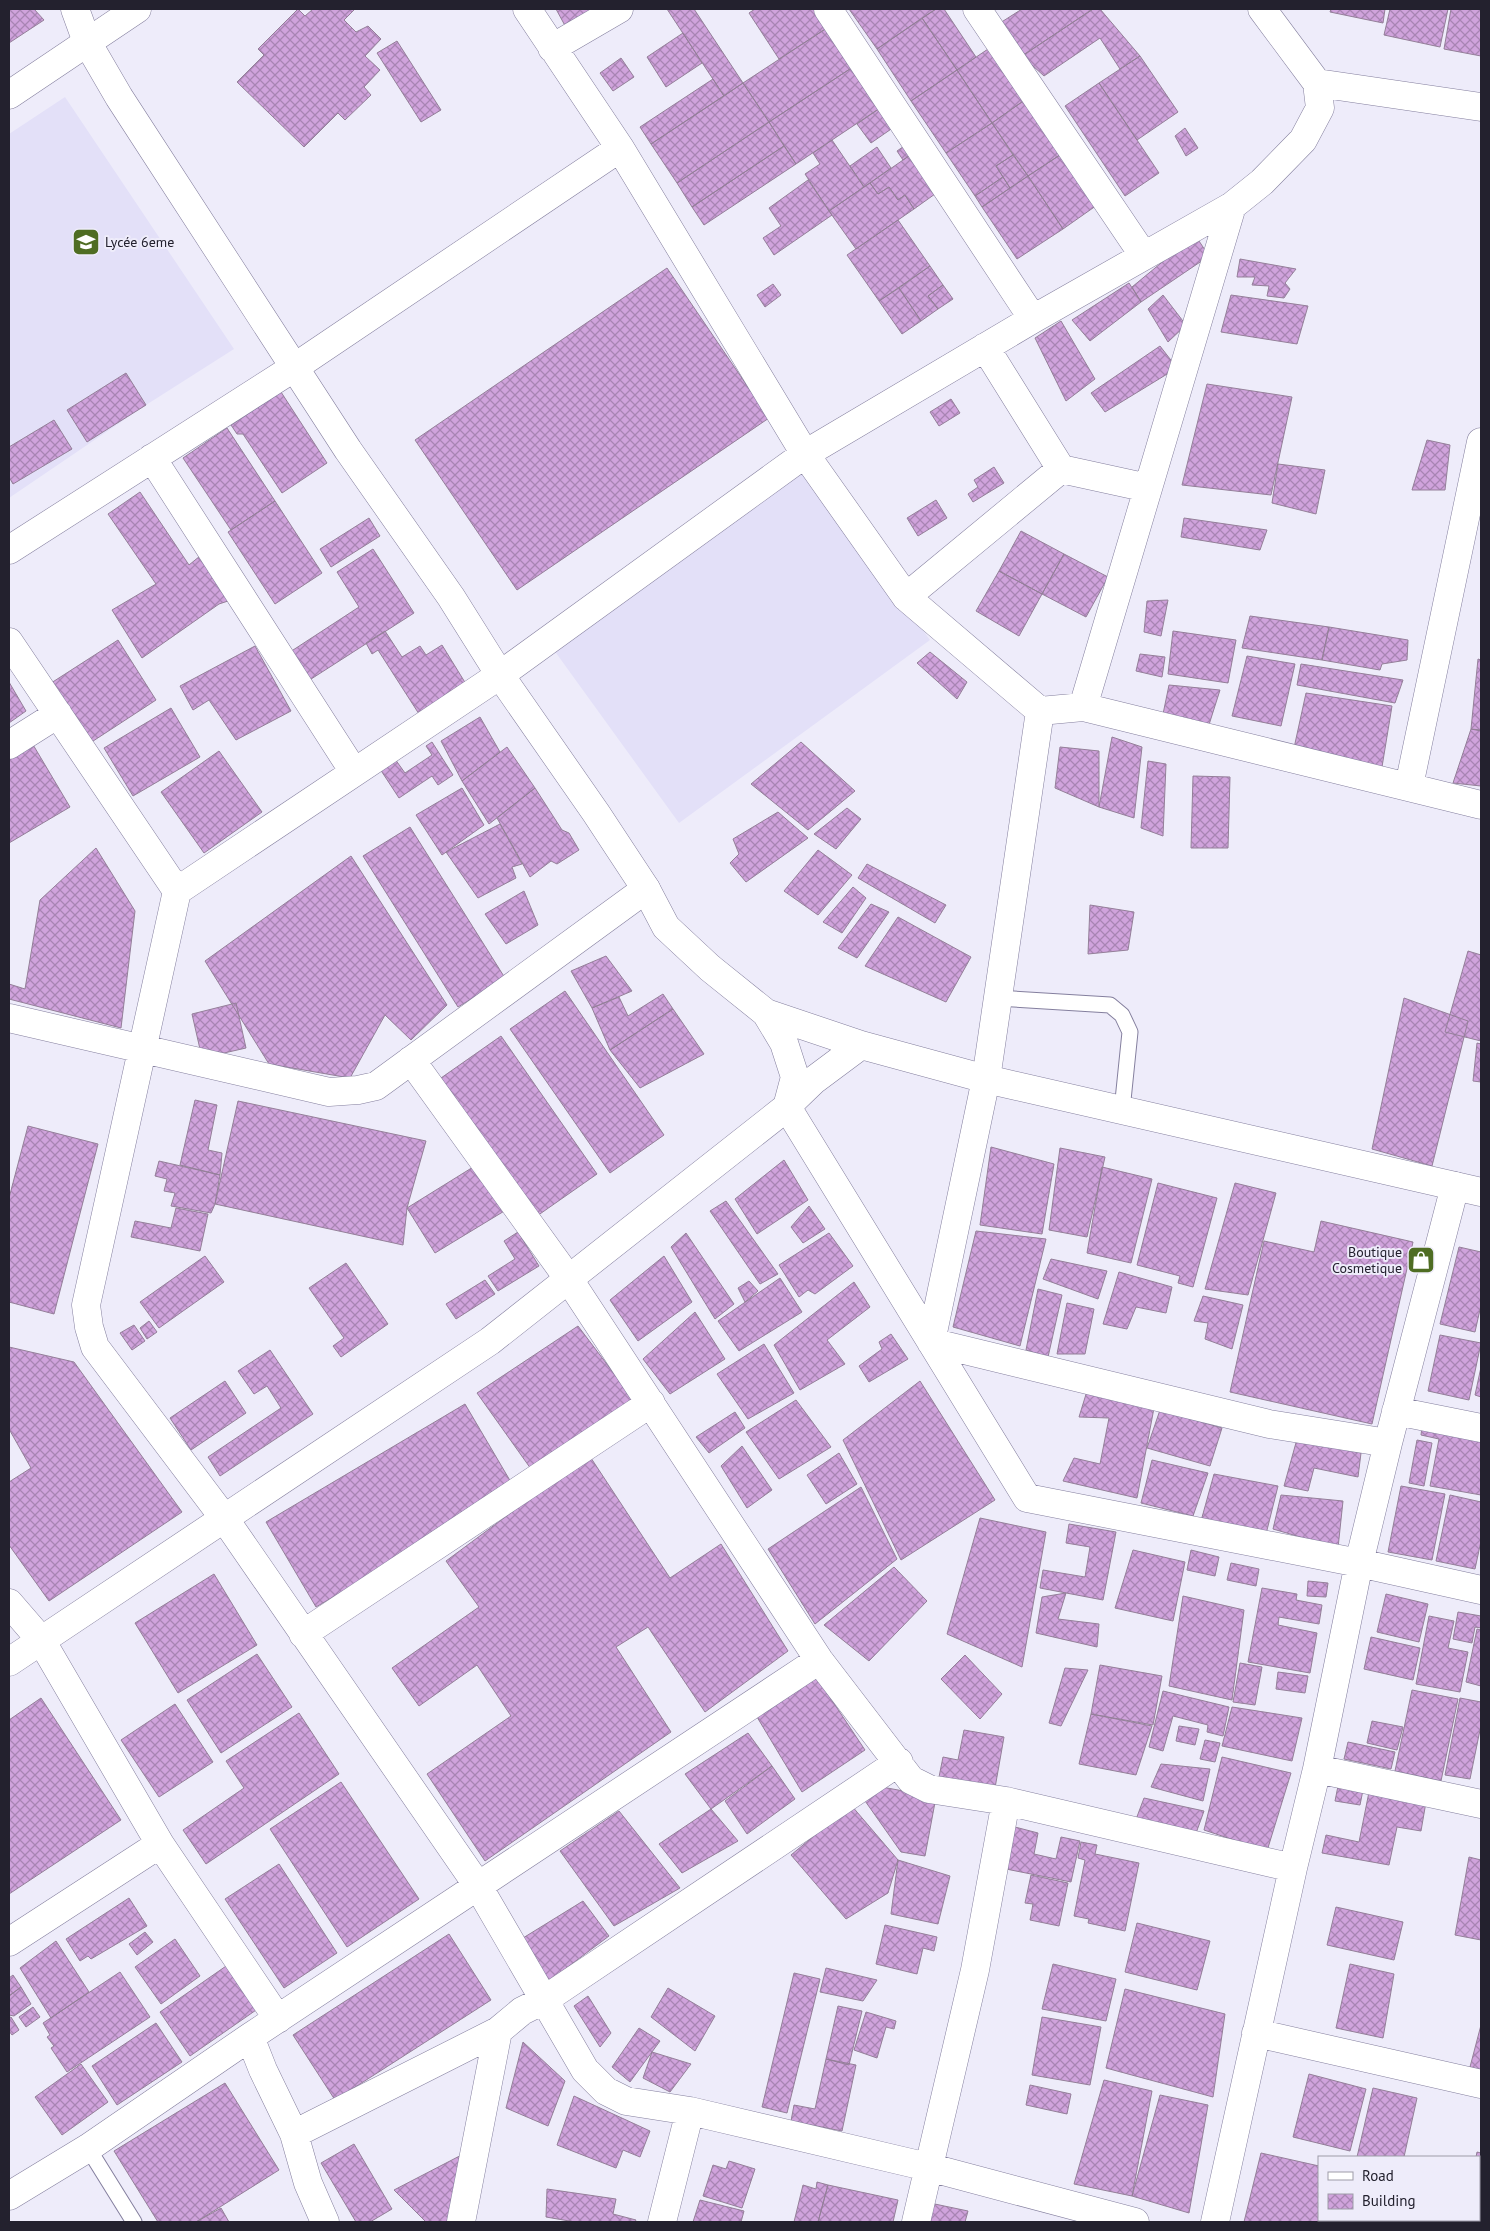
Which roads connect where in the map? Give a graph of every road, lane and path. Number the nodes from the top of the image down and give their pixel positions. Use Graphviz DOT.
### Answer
graph roads {
  1 [pos="75,9"];
  2 [pos="137,9"];
  3 [pos="527,9"];
  4 [pos="618,9"];
  5 [pos="828,9"];
  6 [pos="977,9"];
  7 [pos="1262,9"];
  8 [pos="87,42"];
  9 [pos="552,48"];
  10 [pos="1317,83"];
  11 [pos="9,95"];
  12 [pos="1481,107"];
  13 [pos="620,148"];
  14 [pos="1232,206"];
  15 [pos="1144,256"];
  16 [pos="1033,319"];
  17 [pos="985,348"];
  18 [pos="295,367"];
  19 [pos="1481,442"];
  20 [pos="805,454"];
  21 [pos="152,458"];
  22 [pos="1061,470"];
  23 [pos="1148,488"];
  24 [pos="1475,512"];
  25 [pos="9,550"];
  26 [pos="906,597"];
  27 [pos="9,642"];
  28 [pos="500,675"];
  29 [pos="1084,707"];
  30 [pos="1040,710"];
  31 [pos="58,714"];
  32 [pos="9,745"];
  33 [pos="354,772"];
  34 [pos="1410,786"];
  35 [pos="1481,805"];
  36 [pos="646,889"];
  37 [pos="177,891"];
  38 [pos="997,998"];
  39 [pos="766,1013"];
  40 [pos="9,1018"];
  41 [pos="861,1045"];
  42 [pos="142,1047"];
  43 [pos="412,1060"];
  44 [pos="986,1078"];
  45 [pos="787,1107"];
  46 [pos="1122,1110"];
  47 [pos="1455,1186"];
  48 [pos="1481,1192"];
  49 [pos="568,1278"];
  50 [pos="932,1342"];
  51 [pos="651,1403"];
  52 [pos="1396,1411"];
  53 [pos="1481,1428"];
  54 [pos="1388,1443"];
  55 [pos="224,1518"];
  56 [pos="1359,1563"];
  57 [pos="1481,1590"];
  58 [pos="9,1603"];
  59 [pos="303,1634"];
  60 [pos="41,1640"];
  61 [pos="820,1660"];
  62 [pos="9,1662"];
  63 [pos="899,1762"];
  64 [pos="1316,1769"];
  65 [pos="1006,1801"];
  66 [pos="1481,1804"];
  67 [pos="160,1844"];
  68 [pos="1292,1868"];
  69 [pos="478,1886"];
  70 [pos="9,1942"];
  71 [pos="544,2000"];
  72 [pos="278,2019"];
  73 [pos="498,2031"];
  74 [pos="1256,2033"];
  75 [pos="250,2037"];
  76 [pos="1481,2084"];
  77 [pos="690,2111"];
  78 [pos="294,2134"];
  79 [pos="88,2148"];
  80 [pos="928,2167"];
  81 [pos="9,2196"];
  82 [pos="134,2222"];
  83 [pos="325,2222"];
  84 [pos="461,2222"];
  85 [pos="662,2222"];
  86 [pos="916,2222"];
  87 [pos="1135,2222"];
  88 [pos="1215,2222"];
  1 -- 8 [label="street"];
  2 -- 8 [label="street"];
  3 -- 9 [label="street"];
  4 -- 9 [label="street"];
  5 -- 16 [label="street"];
  6 -- 15 [label="street"];
  7 -- 10 [label="street"];
  8 -- 11 [label="street"];
  8 -- 18 [label="street"];
  9 -- 13 [label="street"];
  10 -- 12 [label="street"];
  10 -- 14 [label="street"];
  13 -- 18 [label="street"];
  13 -- 20 [label="street"];
  14 -- 15 [label="street"];
  14 -- 23 [label="street"];
  15 -- 16 [label="street"];
  16 -- 17 [label="street"];
  17 -- 20 [label="street"];
  17 -- 22 [label="street"];
  18 -- 21 [label="street"];
  18 -- 28 [label="street"];
  19 -- 24 [label="street"];
  20 -- 26 [label="street"];
  20 -- 28 [label="street"];
  21 -- 25 [label="street"];
  21 -- 33 [label="street"];
  22 -- 23 [label="street"];
  22 -- 26 [label="street"];
  23 -- 29 [label="street"];
  24 -- 34 [label="street"];
  26 -- 30 [label="street"];
  27 -- 31 [label="street"];
  28 -- 33 [label="street"];
  28 -- 36 [label="street"];
  29 -- 30 [label="street"];
  29 -- 34 [label="street"];
  30 -- 38 [label="street"];
  31 -- 32 [label="street"];
  31 -- 37 [label="street"];
  33 -- 37 [label="street"];
  34 -- 35 [label="street"];
  36 -- 39 [label="street"];
  36 -- 43 [label="street"];
  37 -- 42 [label="street"];
  38 -- 44 [label="street"];
  38 -- 46 [label="lane"];
  39 -- 41 [label="street"];
  39 -- 45 [label="street"];
  40 -- 42 [label="street"];
  41 -- 44 [label="street"];
  41 -- 45 [label="street"];
  42 -- 43 [label="street"];
  42 -- 55 [label="street"];
  43 -- 49 [label="street"];
  44 -- 46 [label="street"];
  44 -- 50 [label="street"];
  45 -- 49 [label="street"];
  45 -- 50 [label="street"];
  46 -- 47 [label="street"];
  47 -- 48 [label="street"];
  47 -- 52 [label="street"];
  49 -- 51 [label="street"];
  49 -- 55 [label="street"];
  50 -- 54 [label="street"];
  50 -- 56 [label="street"];
  51 -- 59 [label="street"];
  51 -- 61 [label="street"];
  52 -- 53 [label="street"];
  52 -- 54 [label="street"];
  54 -- 56 [label="street"];
  55 -- 59 [label="street"];
  55 -- 60 [label="street"];
  56 -- 57 [label="street"];
  56 -- 64 [label="street"];
  58 -- 60 [label="street"];
  59 -- 69 [label="street"];
  60 -- 62 [label="street"];
  60 -- 67 [label="street"];
  61 -- 63 [label="street"];
  61 -- 69 [label="street"];
  63 -- 65 [label="street"];
  63 -- 71 [label="street"];
  64 -- 66 [label="street"];
  64 -- 68 [label="street"];
  65 -- 68 [label="street"];
  65 -- 80 [label="street"];
  67 -- 70 [label="street"];
  67 -- 72 [label="street"];
  68 -- 74 [label="street"];
  69 -- 71 [label="street"];
  69 -- 72 [label="street"];
  71 -- 73 [label="street"];
  71 -- 77 [label="street"];
  72 -- 75 [label="street"];
  73 -- 78 [label="street"];
  73 -- 84 [label="street"];
  74 -- 76 [label="street"];
  74 -- 88 [label="street"];
  75 -- 78 [label="street"];
  75 -- 79 [label="street"];
  77 -- 80 [label="street"];
  77 -- 85 [label="street"];
  78 -- 83 [label="street"];
  79 -- 81 [label="street"];
  79 -- 82 [label="lane"];
  80 -- 86 [label="street"];
  80 -- 87 [label="street"];
}
